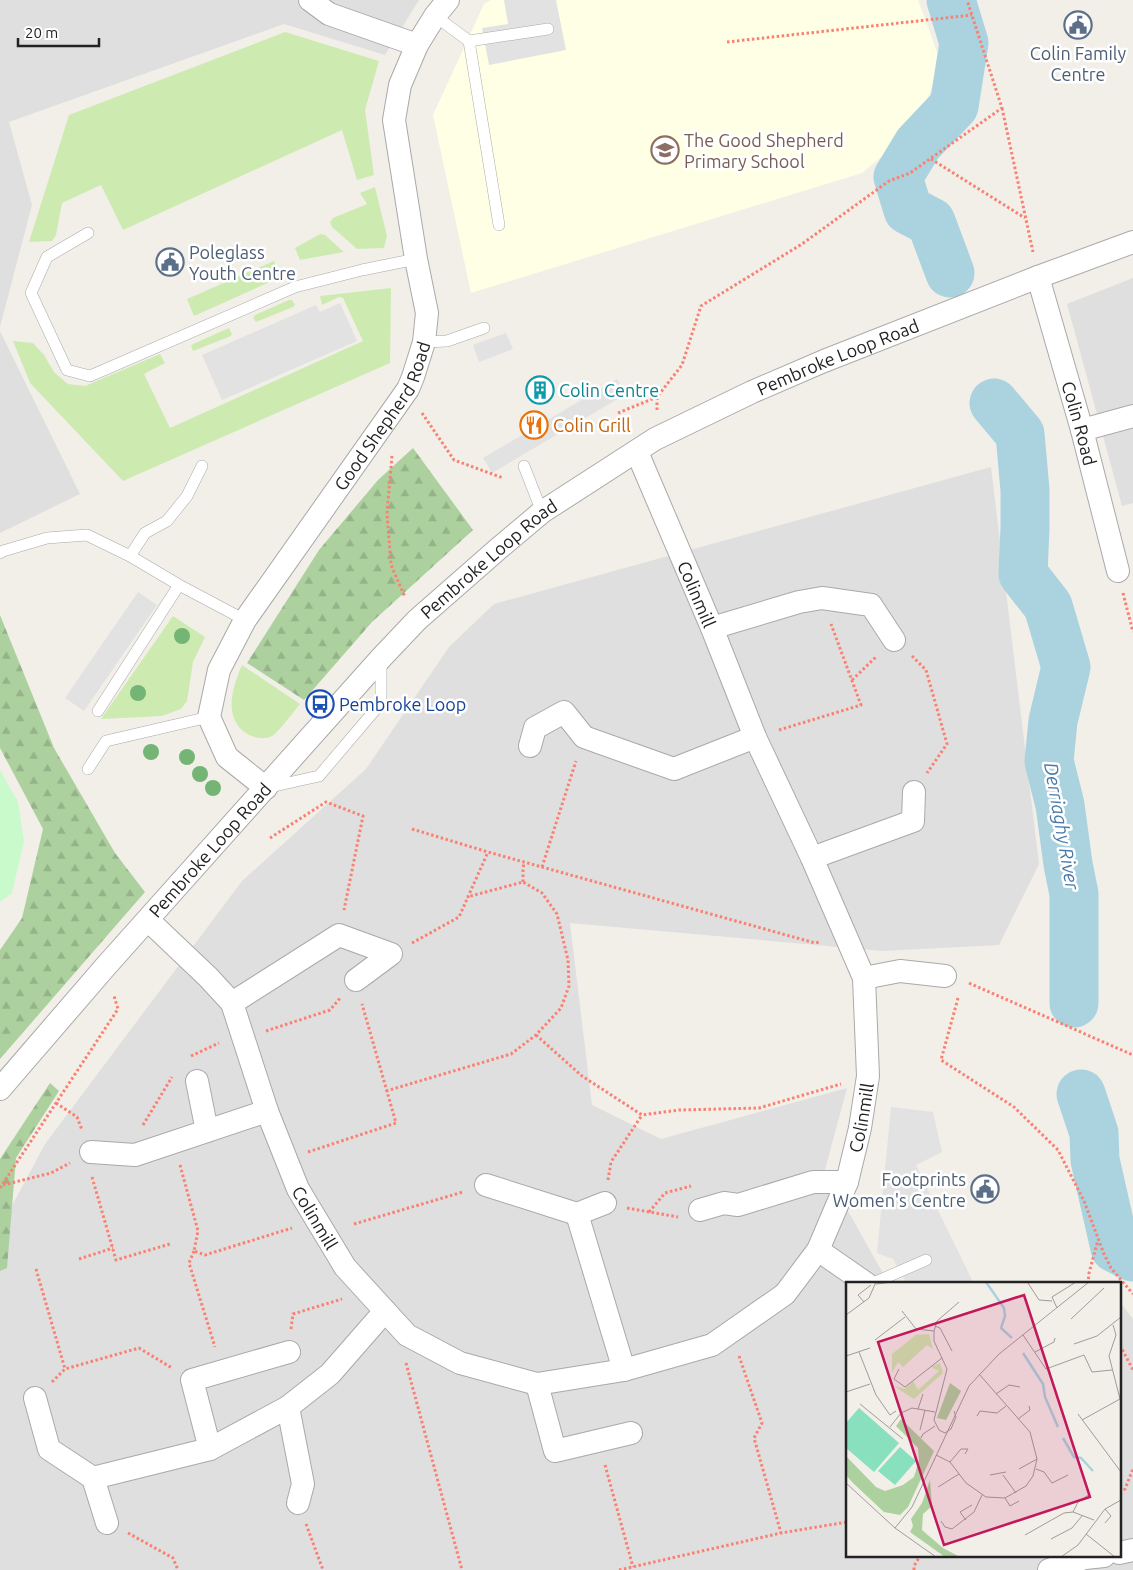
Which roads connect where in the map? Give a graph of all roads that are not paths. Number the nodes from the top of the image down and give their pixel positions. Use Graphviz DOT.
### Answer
graph roads {
  1 [pos="310,0"];
  2 [pos="441,8"];
  3 [pos="548,29"];
  4 [pos="469,41"];
  5 [pos="417,45"];
  6 [pos="499,225"];
  7 [pos="88,233"];
  8 [pos="1133,242"];
  9 [pos="416,260"];
  10 [pos="1038,277"];
  11 [pos="484,328"];
  12 [pos="424,342"];
  13 [pos="1133,416"];
  14 [pos="1082,430"];
  15 [pos="637,452"];
  16 [pos="202,466"];
  17 [pos="524,466"];
  18 [pos="542,512"];
  19 [pos="0,553"];
  20 [pos="130,556"];
  21 [pos="1122,570"];
  22 [pos="179,585"];
  23 [pos="246,620"];
  24 [pos="712,628"];
  25 [pos="894,640"];
  26 [pos="380,658"];
  27 [pos="98,711"];
  28 [pos="209,718"];
  29 [pos="755,737"];
  30 [pos="530,746"];
  31 [pos="88,769"];
  32 [pos="266,788"];
  33 [pos="914,792"];
  34 [pos="812,858"];
  35 [pos="148,920"];
  36 [pos="864,978"];
  37 [pos="953,979"];
  38 [pos="356,980"];
  39 [pos="232,1003"];
  40 [pos="197,1081"];
  41 [pos="0,1089"];
  42 [pos="267,1111"];
  43 [pos="207,1131"];
  44 [pos="91,1152"];
  45 [pos="847,1182"];
  46 [pos="486,1185"];
  47 [pos="605,1203"];
  48 [pos="700,1210"];
  49 [pos="577,1214"];
  50 [pos="818,1250"];
  51 [pos="926,1260"];
  52 [pos="864,1282"];
  53 [pos="876,1282"];
  54 [pos="385,1311"];
  55 [pos="288,1352"];
  56 [pos="624,1370"];
  57 [pos="537,1384"];
  58 [pos="36,1398"];
  59 [pos="288,1407"];
  60 [pos="631,1433"];
  61 [pos="210,1449"];
  62 [pos="93,1478"];
  63 [pos="298,1503"];
  64 [pos="107,1522"];
  65 [pos="1133,1550"];
  66 [pos="1120,1553"];
  67 [pos="1085,1558"];
  68 [pos="1049,1570"];
  1 -- 5 [label="street"];
  2 -- 4 [label="lane"];
  2 -- 5 [label="street, Good Shepherd Road"];
  3 -- 4 [label="lane"];
  4 -- 6 [label="lane"];
  5 -- 9 [label="street, Good Shepherd Road"];
  7 -- 9 [label="lane"];
  8 -- 10 [label="street, Pembroke Loop Road"];
  9 -- 12 [label="street, Good Shepherd Road"];
  10 -- 14 [label="street, Colin Road"];
  10 -- 15 [label="street, Pembroke Loop Road"];
  11 -- 12 [label="lane"];
  12 -- 23 [label="street, Good Shepherd Road"];
  13 -- 14 [label="street"];
  14 -- 21 [label="street, Colin Road"];
  15 -- 18 [label="street, Pembroke Loop Road"];
  15 -- 24 [label="street, Colinmill"];
  16 -- 20 [label="lane"];
  17 -- 18 [label="lane"];
  18 -- 26 [label="street, Pembroke Loop Road"];
  19 -- 20 [label="lane"];
  20 -- 22 [label="lane"];
  22 -- 23 [label="lane"];
  22 -- 27 [label="lane"];
  23 -- 28 [label="street, Good Shepherd Road"];
  24 -- 25 [label="street"];
  24 -- 29 [label="street, Colinmill"];
  26 -- 32 [label="street, Pembroke Loop Road"];
  26 -- 32 [label="lane"];
  28 -- 31 [label="lane"];
  28 -- 32 [label="street"];
  29 -- 30 [label="street"];
  29 -- 34 [label="street, Colinmill"];
  32 -- 35 [label="street, Pembroke Loop Road"];
  33 -- 34 [label="street"];
  34 -- 36 [label="street, Colinmill"];
  35 -- 39 [label="street, Colinmill"];
  35 -- 41 [label="street, Pembroke Loop Road"];
  36 -- 37 [label="street"];
  36 -- 45 [label="street, Colinmill"];
  38 -- 39 [label="street"];
  39 -- 42 [label="street, Colinmill"];
  40 -- 43 [label="street"];
  42 -- 43 [label="street"];
  42 -- 54 [label="street, Colinmill"];
  43 -- 44 [label="street"];
  45 -- 48 [label="street"];
  45 -- 50 [label="street, Colinmill"];
  46 -- 49 [label="street"];
  47 -- 49 [label="street"];
  49 -- 56 [label="street"];
  50 -- 52 [label="street"];
  50 -- 56 [label="street, Colinmill"];
  51 -- 53 [label="lane"];
  54 -- 57 [label="street, Colinmill"];
  54 -- 59 [label="street"];
  55 -- 61 [label="street"];
  56 -- 57 [label="street, Colinmill"];
  57 -- 60 [label="street"];
  58 -- 62 [label="street"];
  59 -- 61 [label="street"];
  59 -- 63 [label="street"];
  61 -- 62 [label="street"];
  62 -- 64 [label="street"];
  65 -- 66 [label="street"];
  67 -- 68 [label="street"];
}
